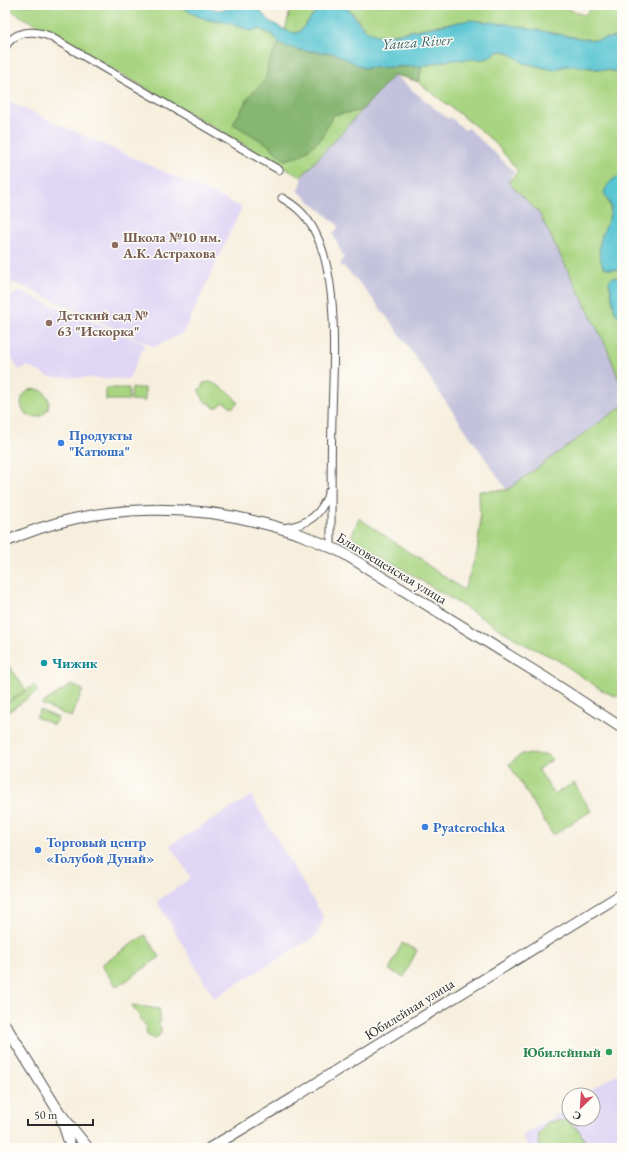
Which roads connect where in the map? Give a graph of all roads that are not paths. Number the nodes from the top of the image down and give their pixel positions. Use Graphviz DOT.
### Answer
graph roads {
  1 [pos="5,47"];
  2 [pos="279,170"];
  3 [pos="282,198"];
  4 [pos="331,481"];
  5 [pos="280,528"];
  6 [pos="5,542"];
  7 [pos="330,547"];
  8 [pos="622,728"];
  9 [pos="622,894"];
  10 [pos="5,1025"];
  11 [pos="59,1112"];
  12 [pos="71,1148"];
  13 [pos="88,1148"];
  14 [pos="210,1148"];
  1 -- 2 [label="street"];
  3 -- 4 [label="street"];
  4 -- 5 [label="street"];
  4 -- 7 [label="street"];
  5 -- 6 [label="street, Благовещенская улица"];
  5 -- 7 [label="street, Благовещенская улица"];
  7 -- 8 [label="street, Благовещенская улица"];
  9 -- 14 [label="street, Юбилейная улица"];
  10 -- 11 [label="street"];
  11 -- 12 [label="street"];
  11 -- 13 [label="street"];
}
